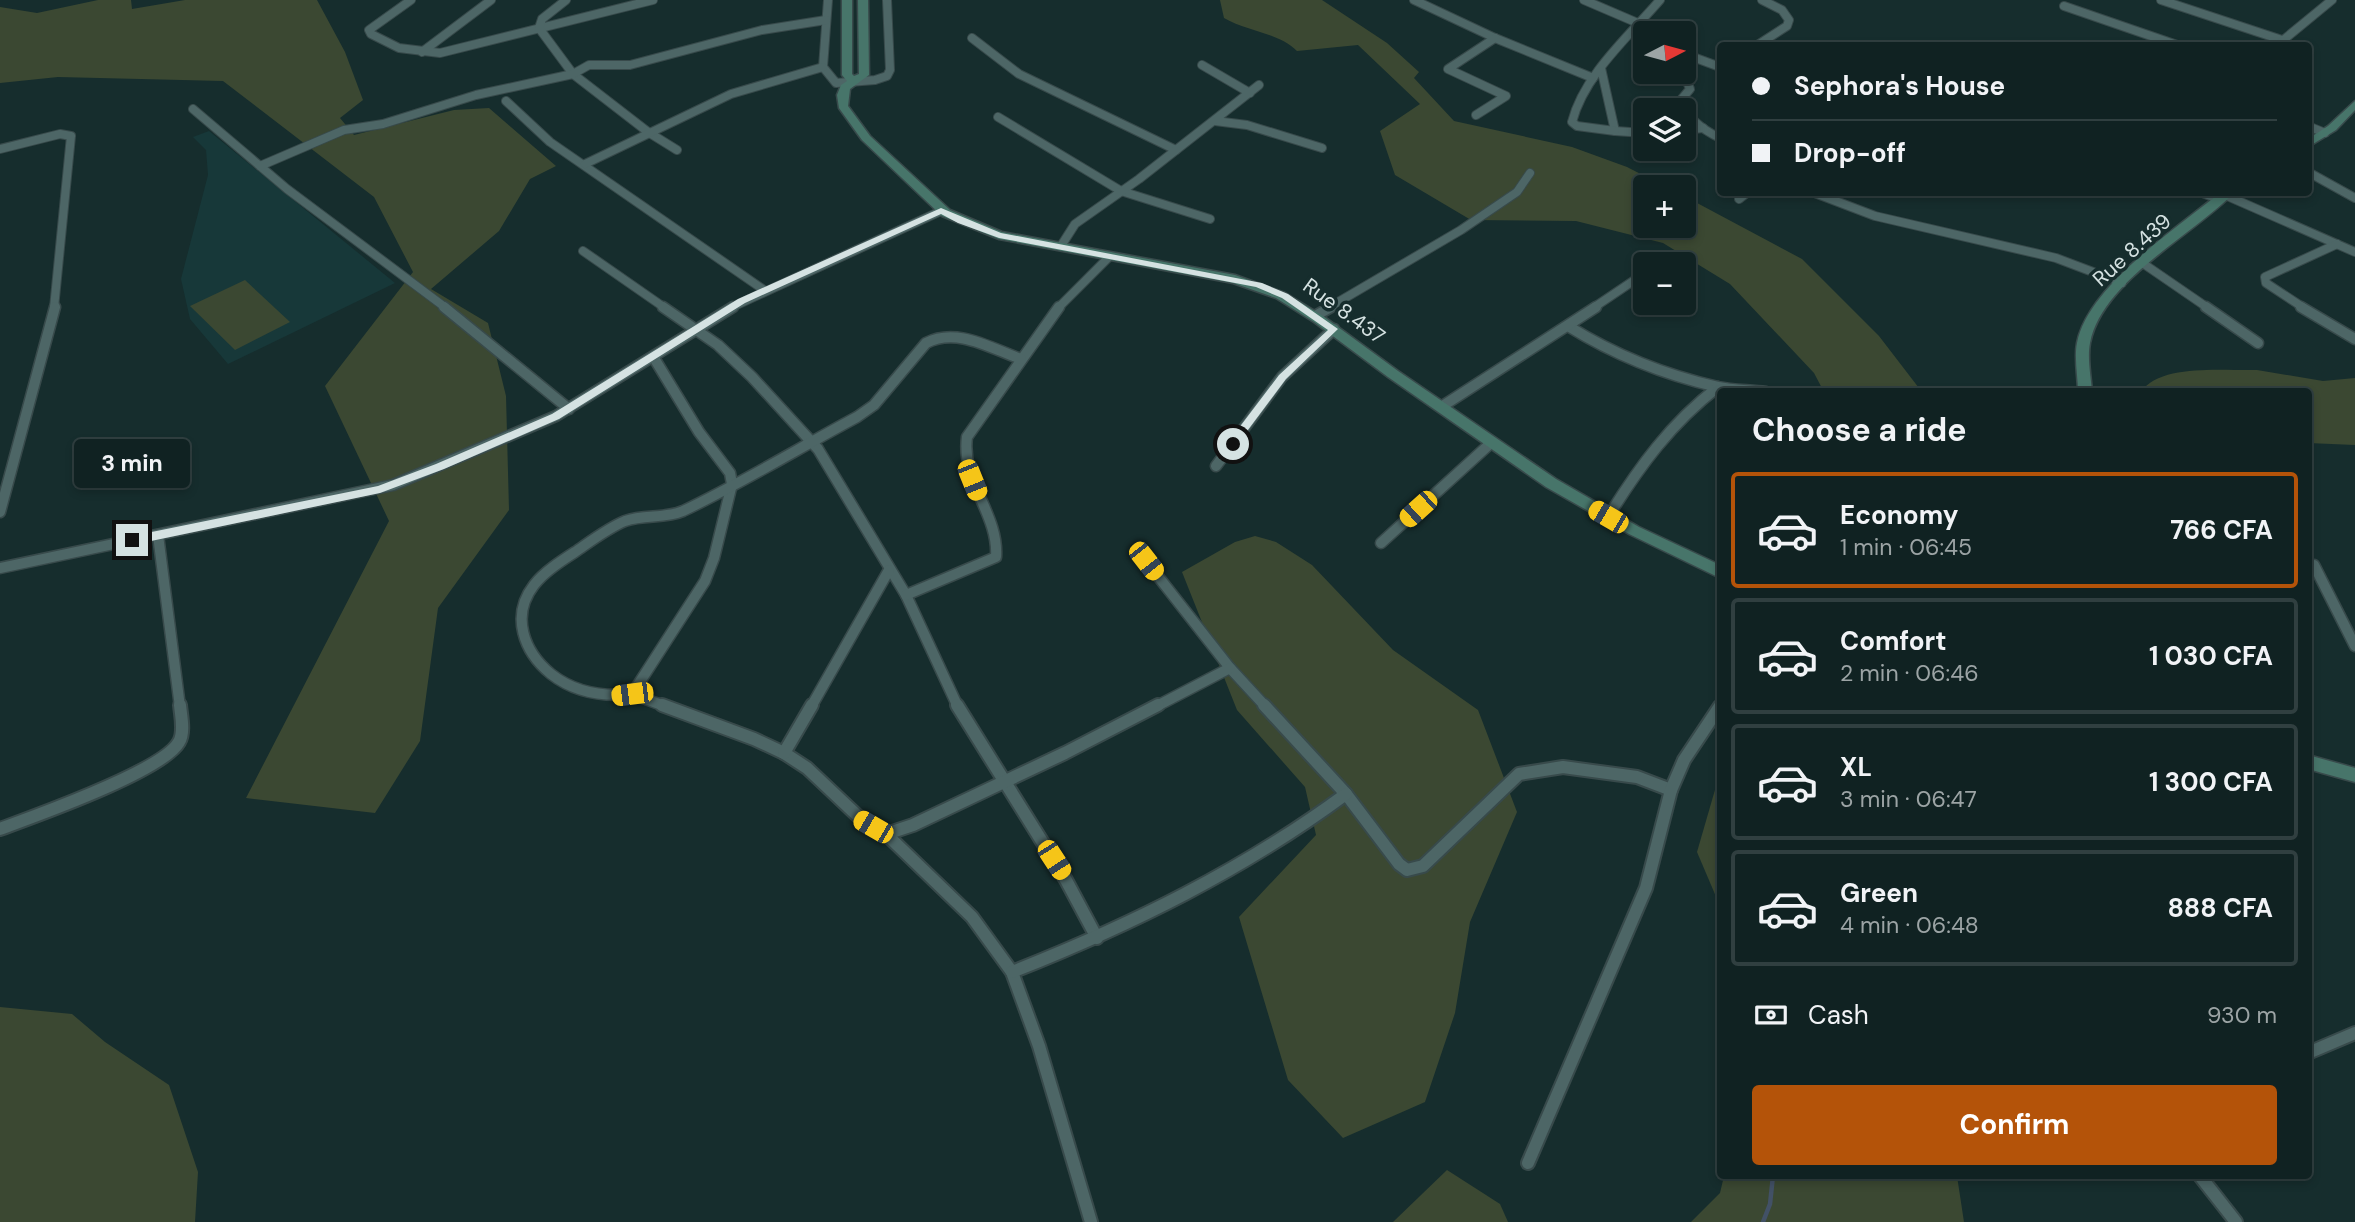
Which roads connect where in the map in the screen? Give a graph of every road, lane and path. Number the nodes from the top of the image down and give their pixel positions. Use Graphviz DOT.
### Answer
graph roads {
  1 [pos="411,0"];
  2 [pos="491,0"];
  3 [pos="566,0"];
  4 [pos="653,0"];
  5 [pos="828,0"];
  6 [pos="847,0"];
  7 [pos="863,0"];
  8 [pos="887,0"];
  9 [pos="1414,0"];
  10 [pos="1584,0"];
  11 [pos="1660,0"];
  12 [pos="1762,0"];
  13 [pos="2161,0"];
  14 [pos="2332,0"];
  15 [pos="2064,6"];
  16 [pos="826,20"];
  17 [pos="1633,21"];
  18 [pos="1642,21"];
  19 [pos="539,28"];
  20 [pos="1633,32"];
  21 [pos="1495,37"];
  22 [pos="972,38"];
  23 [pos="2282,40"];
  24 [pos="1762,42"];
  25 [pos="2168,42"];
  26 [pos="422,52"];
  27 [pos="1696,58"];
  28 [pos="1202,65"];
  29 [pos="823,66"];
  30 [pos="1717,66"];
  31 [pos="1601,68"];
  32 [pos="573,74"];
  33 [pos="1593,78"];
  34 [pos="854,82"];
  35 [pos="1688,84"];
  36 [pos="1259,85"];
  37 [pos="1250,93"];
  38 [pos="506,101"];
  39 [pos="2355,104"];
  40 [pos="193,109"];
  41 [pos="1476,115"];
  42 [pos="998,117"];
  43 [pos="1215,121"];
  44 [pos="1703,128"];
  45 [pos="2312,128"];
  46 [pos="1696,129"];
  47 [pos="1615,131"];
  48 [pos="648,132"];
  49 [pos="1633,132"];
  50 [pos="2325,133"];
  51 [pos="1717,136"];
  52 [pos="2312,141"];
  53 [pos="1322,148"];
  54 [pos="0,149"];
  55 [pos="677,150"];
  56 [pos="1176,150"];
  57 [pos="585,164"];
  58 [pos="260,166"];
  59 [pos="1530,173"];
  60 [pos="2312,174"];
  61 [pos="1121,191"];
  62 [pos="1742,196"];
  63 [pos="1821,196"];
  64 [pos="2224,196"];
  65 [pos="2355,198"];
  66 [pos="1738,199"];
  67 [pos="941,211"];
  68 [pos="1210,219"];
  69 [pos="2337,244"];
  70 [pos="1061,246"];
  71 [pos="583,251"];
  72 [pos="2355,252"];
  73 [pos="1110,256"];
  74 [pos="2141,262"];
  75 [pos="1633,281"];
  76 [pos="2122,283"];
  77 [pos="764,290"];
  78 [pos="1315,316"];
  79 [pos="1568,326"];
  80 [pos="695,328"];
  81 [pos="1334,329"];
  82 [pos="2355,339"];
  83 [pos="2258,343"];
  84 [pos="653,358"];
  85 [pos="1021,359"];
  86 [pos="1718,387"];
  87 [pos="1728,388"];
  88 [pos="2085,388"];
  89 [pos="1441,407"];
  90 [pos="569,409"];
  91 [pos="811,442"];
  92 [pos="1492,442"];
  93 [pos="1216,466"];
  94 [pos="732,484"];
  95 [pos="0,512"];
  96 [pos="1608,517"];
  97 [pos="158,535"];
  98 [pos="1381,543"];
  99 [pos="1146,561"];
  100 [pos="2314,565"];
  101 [pos="0,568"];
  102 [pos="889,570"];
  103 [pos="1717,571"];
  104 [pos="906,595"];
  105 [pos="2355,646"];
  106 [pos="1230,667"];
  107 [pos="632,694"];
  108 [pos="1717,710"];
  109 [pos="784,753"];
  110 [pos="2312,763"];
  111 [pos="2355,775"];
  112 [pos="1003,781"];
  113 [pos="1671,790"];
  114 [pos="1346,794"];
  115 [pos="0,829"];
  116 [pos="886,834"];
  117 [pos="1097,938"];
  118 [pos="1012,972"];
  119 [pos="2355,1033"];
  120 [pos="2312,1051"];
  121 [pos="1528,1163"];
  122 [pos="2202,1179"];
  123 [pos="1091,1222"];
  124 [pos="2236,1222"];
  1 -- 26 [label="street"];
  2 -- 26 [label="street"];
  3 -- 19 [label="street"];
  4 -- 19 [label="street"];
  5 -- 16 [label="street"];
  6 -- 34 [label="main road, Rue 8.437"];
  7 -- 34 [label="main road, Rue 8.437"];
  8 -- 34 [label="street"];
  9 -- 21 [label="street"];
  10 -- 17 [label="street"];
  11 -- 18 [label="street"];
  12 -- 24 [label="street"];
  13 -- 23 [label="street"];
  14 -- 23 [label="street"];
  15 -- 25 [label="street"];
  16 -- 29 [label="street"];
  16 -- 32 [label="street"];
  19 -- 26 [label="street"];
  19 -- 32 [label="street"];
  20 -- 31 [label="street"];
  21 -- 33 [label="street"];
  21 -- 41 [label="street"];
  22 -- 56 [label="street"];
  27 -- 30 [label="street"];
  28 -- 37 [label="street"];
  29 -- 34 [label="street"];
  29 -- 48 [label="street"];
  31 -- 33 [label="street"];
  31 -- 47 [label="street"];
  32 -- 48 [label="street"];
  32 -- 58 [label="street"];
  33 -- 47 [label="street"];
  34 -- 67 [label="main road, Rue 8.437"];
  35 -- 44 [label="street"];
  36 -- 37 [label="street"];
  37 -- 43 [label="street"];
  38 -- 57 [label="street"];
  39 -- 50 [label="main road"];
  40 -- 58 [label="street"];
  42 -- 61 [label="street"];
  43 -- 53 [label="street"];
  43 -- 56 [label="street"];
  44 -- 46 [label="street"];
  44 -- 51 [label="street"];
  45 -- 50 [label="street"];
  47 -- 49 [label="street"];
  48 -- 55 [label="street"];
  48 -- 57 [label="street"];
  50 -- 52 [label="main road"];
  54 -- 95 [label="street"];
  56 -- 61 [label="street"];
  57 -- 77 [label="street"];
  58 -- 90 [label="street"];
  59 -- 78 [label="street"];
  60 -- 65 [label="street"];
  61 -- 68 [label="street"];
  61 -- 70 [label="street"];
  62 -- 66 [label="street"];
  63 -- 76 [label="street"];
  64 -- 69 [label="street"];
  64 -- 74 [label="main road, Rue 8.439"];
  67 -- 70 [label="main road, Rue 8.437"];
  67 -- 77 [label="street"];
  69 -- 72 [label="street"];
  69 -- 82 [label="street"];
  70 -- 73 [label="main road, Rue 8.437"];
  71 -- 80 [label="street"];
  73 -- 78 [label="main road, Rue 8.437"];
  73 -- 85 [label="street"];
  74 -- 76 [label="main road, Rue 8.439"];
  74 -- 83 [label="street"];
  75 -- 79 [label="street"];
  76 -- 88 [label="main road, Rue 8.439"];
  77 -- 80 [label="street"];
  78 -- 81 [label="main road, Rue 8.437"];
  79 -- 86 [label="street"];
  79 -- 89 [label="street"];
  80 -- 84 [label="street"];
  80 -- 91 [label="street"];
  81 -- 89 [label="main road, Rue 8.437"];
  81 -- 93 [label="street"];
  84 -- 90 [label="street"];
  84 -- 94 [label="street"];
  85 -- 91 [label="street"];
  85 -- 104 [label="street"];
  86 -- 87 [label="street"];
  86 -- 96 [label="street"];
  89 -- 92 [label="main road, Rue 8.437"];
  90 -- 97 [label="street"];
  91 -- 94 [label="street"];
  91 -- 102 [label="street"];
  92 -- 96 [label="main road, Rue 8.437"];
  92 -- 98 [label="street"];
  94 -- 107 [label="street"];
  94 -- 107 [label="street"];
  96 -- 103 [label="main road, Rue 8.437"];
  97 -- 101 [label="street"];
  97 -- 115 [label="street"];
  99 -- 106 [label="street"];
  100 -- 105 [label="street"];
  102 -- 104 [label="street"];
  102 -- 109 [label="street"];
  104 -- 112 [label="street"];
  106 -- 112 [label="street"];
  106 -- 114 [label="street"];
  107 -- 109 [label="street"];
  108 -- 113 [label="street"];
  109 -- 116 [label="street"];
  110 -- 111 [label="main road"];
  112 -- 116 [label="street"];
  112 -- 117 [label="street"];
  113 -- 114 [label="street"];
  113 -- 121 [label="street"];
  114 -- 117 [label="street"];
  116 -- 118 [label="street"];
  117 -- 118 [label="street"];
  118 -- 123 [label="street"];
  119 -- 120 [label="street"];
  122 -- 124 [label="street"];
}
